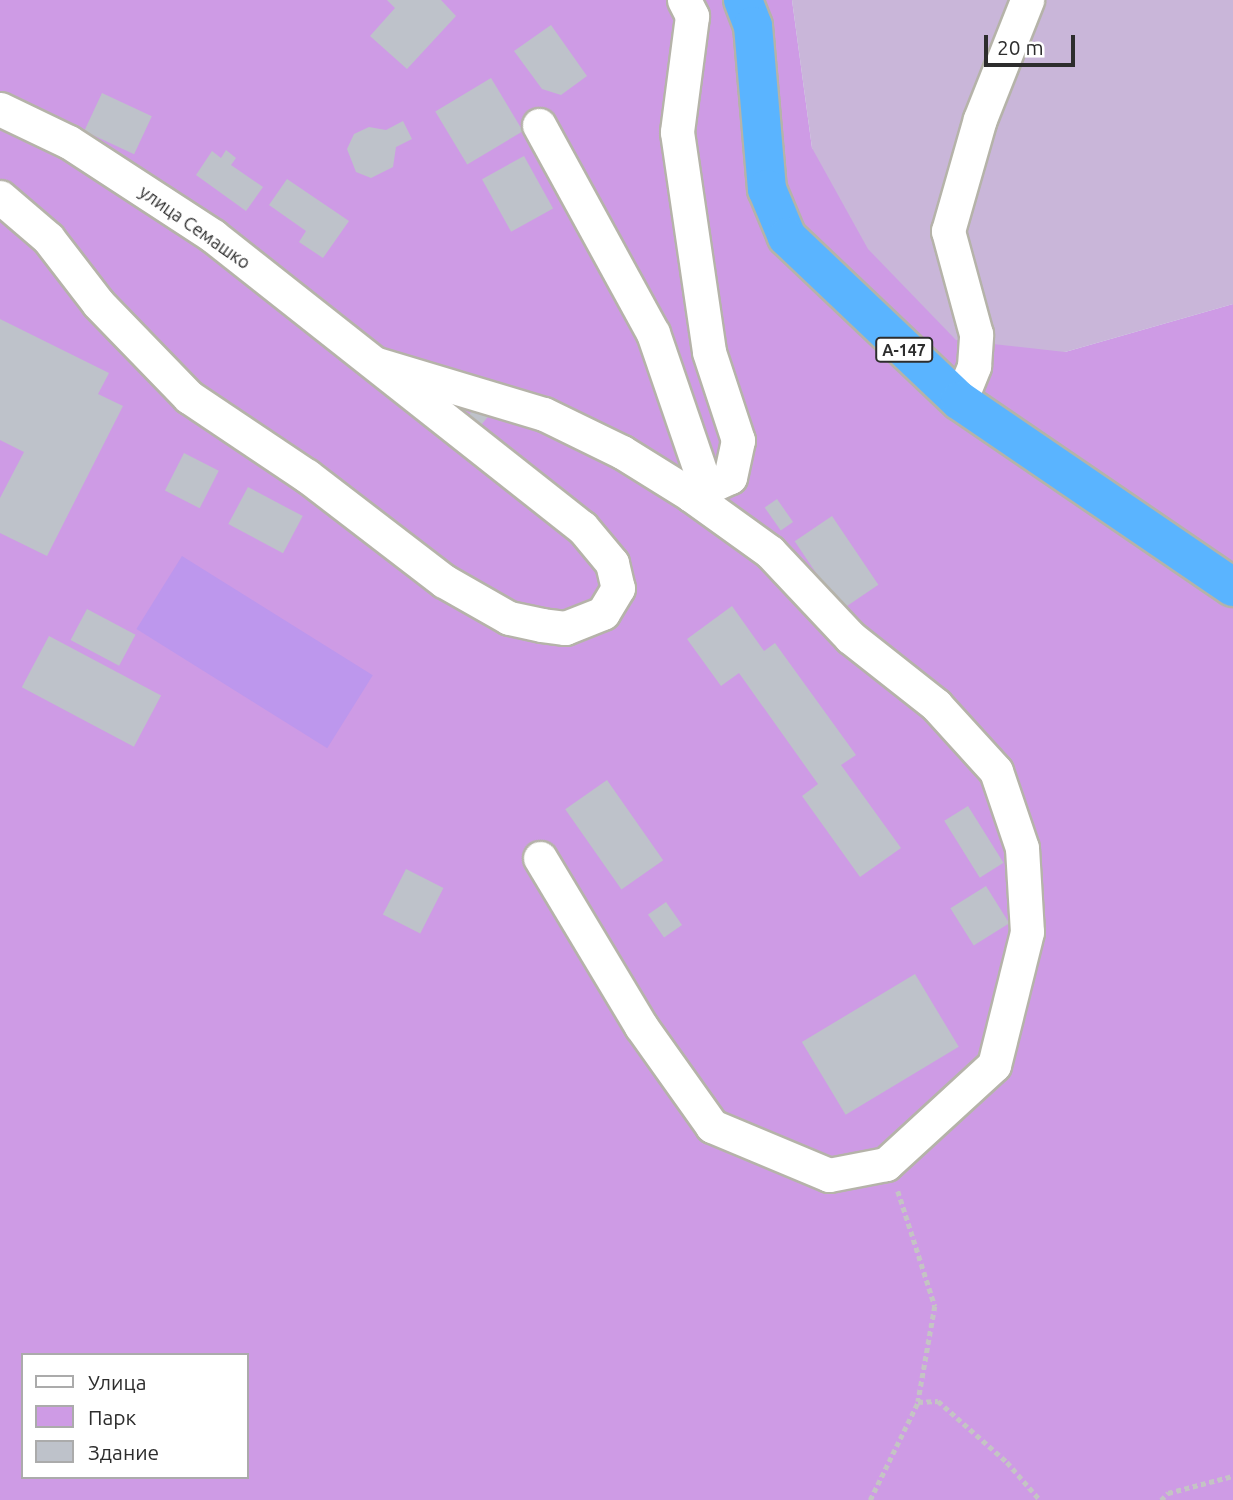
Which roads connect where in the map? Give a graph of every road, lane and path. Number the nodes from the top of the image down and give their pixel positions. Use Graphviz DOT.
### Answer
graph roads {
  1 [pos="684,0"];
  2 [pos="743,0"];
  3 [pos="1027,0"];
  4 [pos="0,109"];
  5 [pos="539,125"];
  6 [pos="0,197"];
  7 [pos="377,364"];
  8 [pos="960,401"];
  9 [pos="699,492"];
  10 [pos="1233,587"];
  11 [pos="540,858"];
  12 [pos="886,1164"];
  13 [pos="918,1402"];
  14 [pos="1233,1476"];
  15 [pos="870,1500"];
  16 [pos="1040,1500"];
  17 [pos="1161,1500"];
  1 -- 9 [label="street"];
  2 -- 8 [label="highway, А-147"];
  3 -- 8 [label="street"];
  4 -- 7 [label="street, улица Семашко"];
  5 -- 9 [label="street"];
  6 -- 7 [label="street, улица Семашко"];
  7 -- 9 [label="street"];
  8 -- 10 [label="highway, А-147"];
  9 -- 12 [label="street"];
  11 -- 12 [label="street"];
  12 -- 13 [label="path"];
  13 -- 15 [label="path"];
  13 -- 16 [label="path"];
  14 -- 17 [label="path"];
}
